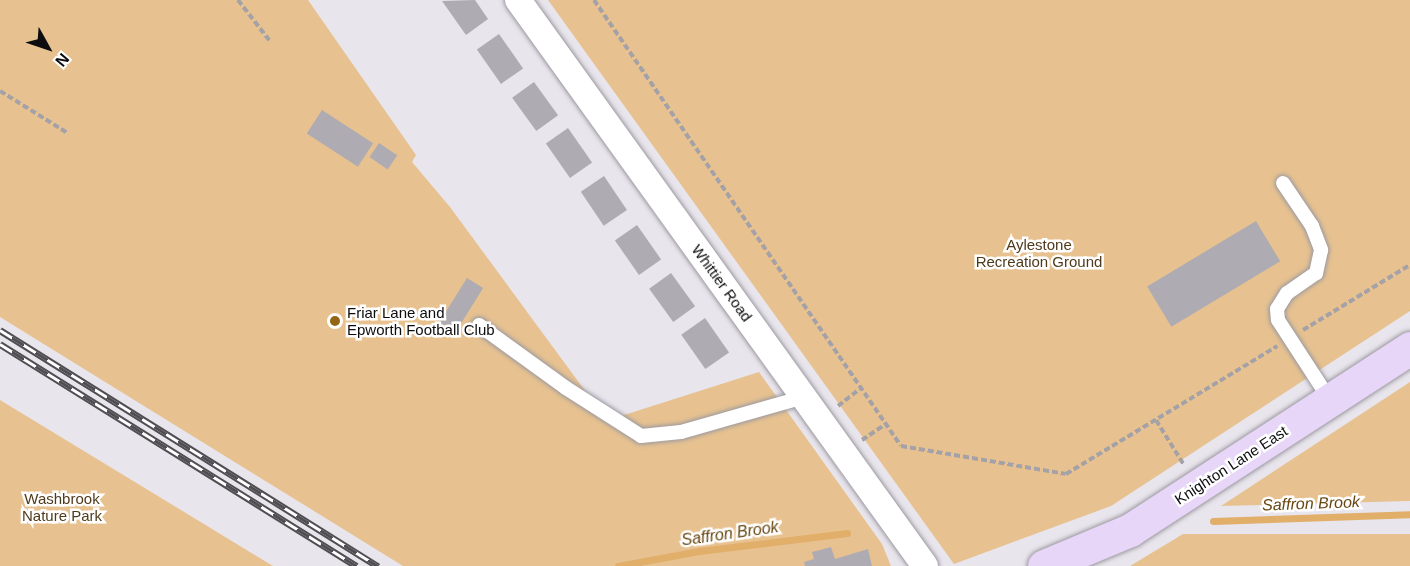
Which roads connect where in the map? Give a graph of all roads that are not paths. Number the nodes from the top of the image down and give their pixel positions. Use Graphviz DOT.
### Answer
graph roads {
  1 [pos="518,0"];
  2 [pos="1283,183"];
  3 [pos="479,325"];
  4 [pos="1410,348"];
  5 [pos="804,397"];
  6 [pos="1330,400"];
  7 [pos="925,566"];
  8 [pos="1044,566"];
  1 -- 5 [label="street, Whittier Road"];
  2 -- 6 [label="lane"];
  3 -- 5 [label="lane"];
  4 -- 6 [label="street, Knighton Lane East"];
  5 -- 7 [label="street, Whittier Road"];
  6 -- 8 [label="street, Knighton Lane East"];
}
